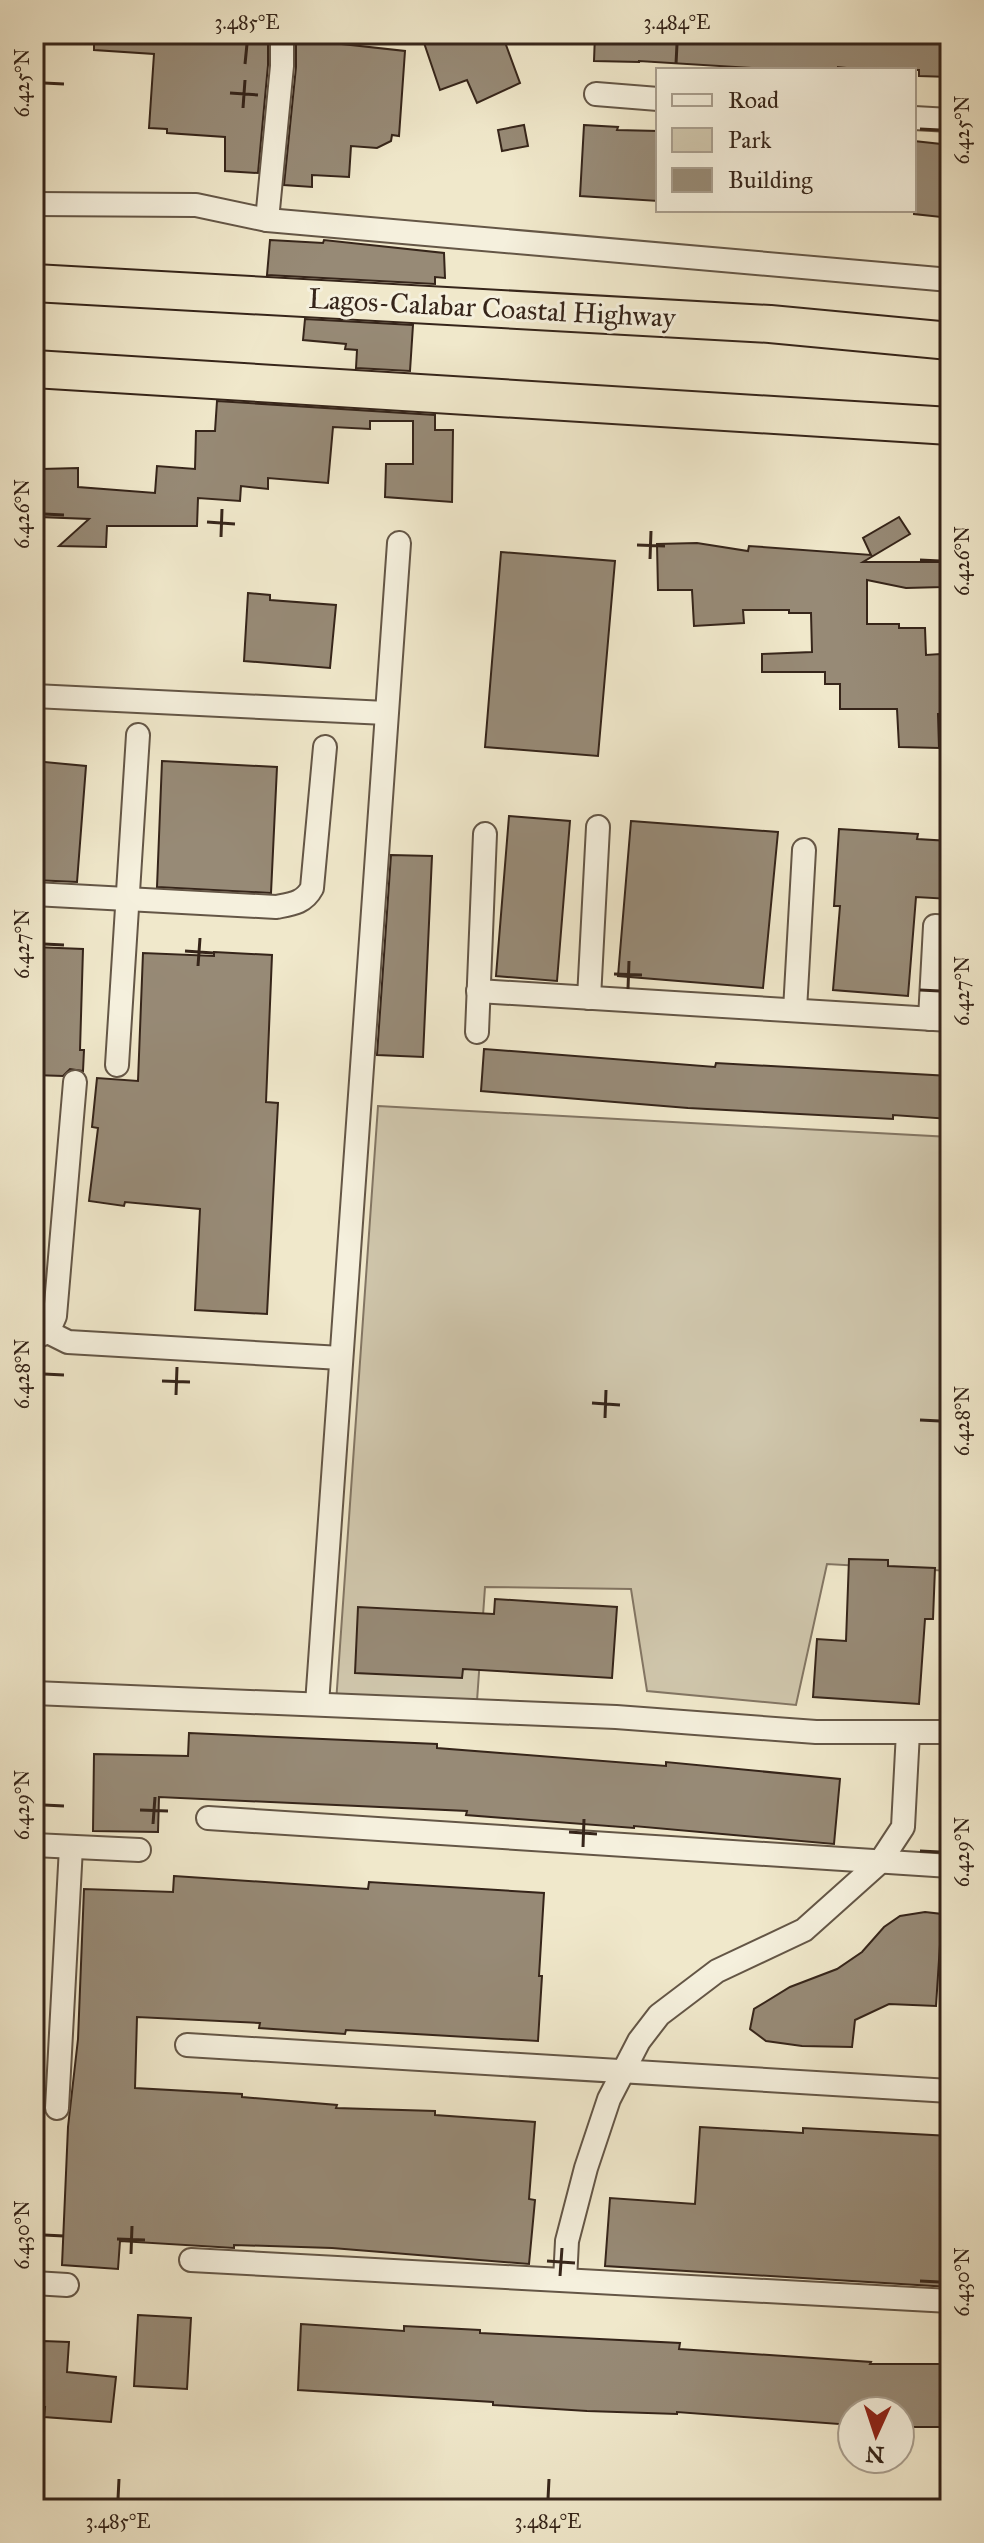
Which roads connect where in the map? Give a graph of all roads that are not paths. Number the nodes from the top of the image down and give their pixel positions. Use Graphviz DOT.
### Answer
graph roads {
  1 [pos="282,34"];
  2 [pos="596,94"];
  3 [pos="656,99"];
  4 [pos="916,118"];
  5 [pos="950,120"];
  6 [pos="34,204"];
  7 [pos="267,220"];
  8 [pos="950,280"];
  9 [pos="34,283"];
  10 [pos="950,341"];
  11 [pos="34,369"];
  12 [pos="950,426"];
  13 [pos="399,543"];
  14 [pos="34,696"];
  15 [pos="386,713"];
  16 [pos="138,735"];
  17 [pos="325,747"];
  18 [pos="598,827"];
  19 [pos="485,834"];
  20 [pos="804,850"];
  21 [pos="34,894"];
  22 [pos="129,899"];
  23 [pos="950,927"];
  24 [pos="478,991"];
  25 [pos="589,998"];
  26 [pos="795,1010"];
  27 [pos="940,1019"];
  28 [pos="477,1032"];
  29 [pos="117,1065"];
  30 [pos="75,1082"];
  31 [pos="41,1334"];
  32 [pos="341,1358"];
  33 [pos="34,1693"];
  34 [pos="317,1704"];
  35 [pos="908,1732"];
  36 [pos="950,1732"];
  37 [pos="208,1818"];
  38 [pos="34,1845"];
  39 [pos="71,1847"];
  40 [pos="139,1850"];
  41 [pos="880,1862"];
  42 [pos="950,1866"];
  43 [pos="187,2045"];
  44 [pos="624,2070"];
  45 [pos="950,2091"];
  46 [pos="57,2108"];
  47 [pos="191,2260"];
  48 [pos="565,2280"];
  49 [pos="34,2283"];
  50 [pos="67,2285"];
  51 [pos="950,2301"];
  1 -- 7 [label="street"];
  2 -- 3 [label="street"];
  4 -- 5 [label="street"];
  6 -- 7 [label="street"];
  7 -- 8 [label="street"];
  9 -- 10 [label="highway, Lagos-Calabar Coastal Highway"];
  11 -- 12 [label="highway"];
  13 -- 15 [label="street"];
  14 -- 15 [label="street"];
  15 -- 32 [label="street"];
  16 -- 22 [label="street"];
  17 -- 22 [label="street"];
  18 -- 25 [label="street"];
  19 -- 24 [label="street"];
  20 -- 26 [label="street"];
  21 -- 22 [label="street"];
  22 -- 29 [label="street"];
  23 -- 27 [label="street"];
  24 -- 25 [label="street"];
  24 -- 28 [label="street"];
  25 -- 26 [label="street"];
  26 -- 27 [label="street"];
  30 -- 31 [label="street"];
  31 -- 32 [label="street"];
  32 -- 34 [label="street"];
  33 -- 34 [label="street"];
  34 -- 35 [label="street"];
  35 -- 36 [label="street"];
  35 -- 41 [label="street"];
  37 -- 41 [label="street"];
  38 -- 39 [label="street"];
  39 -- 40 [label="street"];
  39 -- 46 [label="street"];
  41 -- 42 [label="street"];
  41 -- 44 [label="street"];
  43 -- 44 [label="street"];
  44 -- 45 [label="street"];
  44 -- 48 [label="street"];
  47 -- 48 [label="street"];
  48 -- 51 [label="street"];
  49 -- 50 [label="street"];
}
